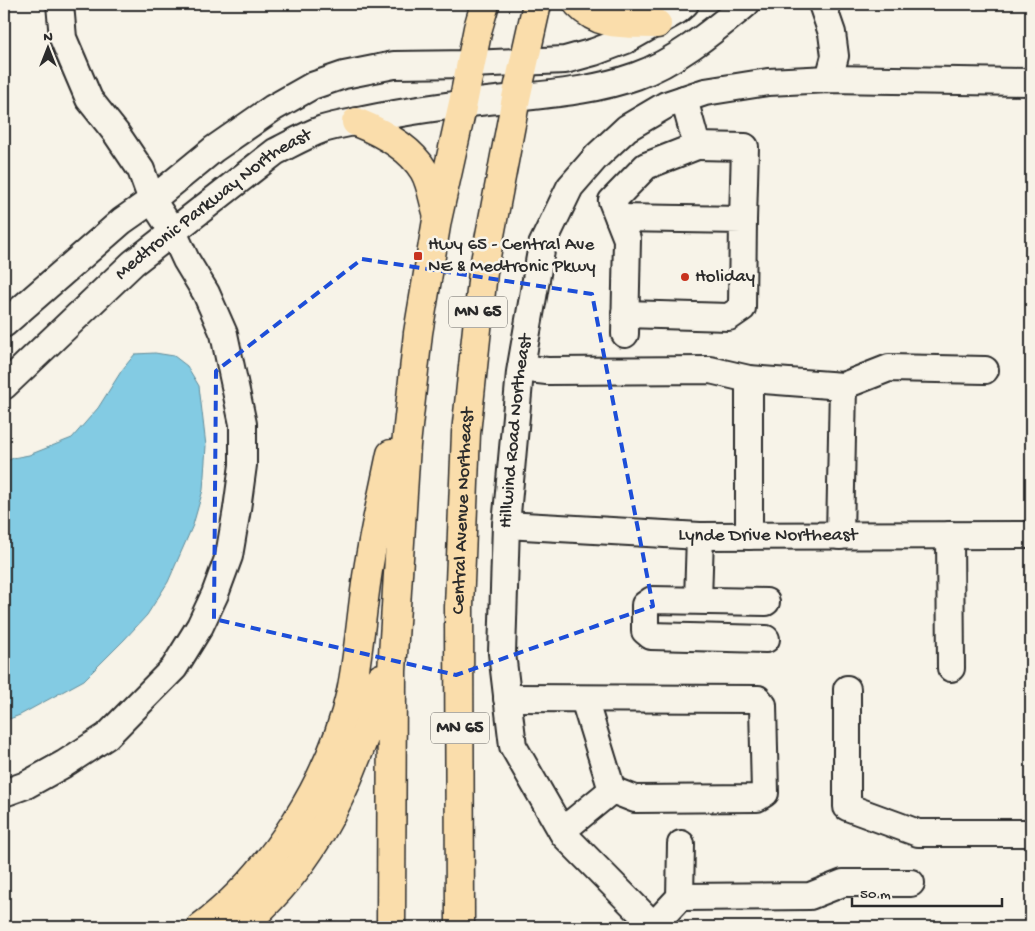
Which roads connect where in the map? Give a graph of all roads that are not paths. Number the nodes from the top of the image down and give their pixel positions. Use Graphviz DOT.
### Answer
graph roads {
  1 [pos="60,4"];
  2 [pos="485,4"];
  3 [pos="537,4"];
  4 [pos="578,4"];
  5 [pos="685,4"];
  6 [pos="746,4"];
  7 [pos="822,4"];
  8 [pos="657,24"];
  9 [pos="524,62"];
  10 [pos="471,64"];
  11 [pos="829,79"];
  12 [pos="1031,82"];
  13 [pos="516,98"];
  14 [pos="684,99"];
  15 [pos="463,103"];
  16 [pos="356,122"];
  17 [pos="697,146"];
  18 [pos="579,177"];
  19 [pos="152,200"];
  20 [pos="615,209"];
  21 [pos="438,216"];
  22 [pos="743,220"];
  23 [pos="173,232"];
  24 [pos="4,324"];
  25 [pos="418,333"];
  26 [pos="521,368"];
  27 [pos="985,370"];
  28 [pos="748,379"];
  29 [pos="4,386"];
  30 [pos="843,386"];
  31 [pos="506,525"];
  32 [pos="950,535"];
  33 [pos="1031,535"];
  34 [pos="700,536"];
  35 [pos="748,536"];
  36 [pos="840,536"];
  37 [pos="396,600"];
  38 [pos="698,600"];
  39 [pos="766,602"];
  40 [pos="766,639"];
  41 [pos="951,668"];
  42 [pos="847,689"];
  43 [pos="508,698"];
  44 [pos="584,699"];
  45 [pos="612,790"];
  46 [pos="4,792"];
  47 [pos="562,831"];
  48 [pos="1031,833"];
  49 [pos="681,844"];
  50 [pos="911,883"];
  51 [pos="680,897"];
  52 [pos="654,926"];
  53 [pos="201,927"];
  54 [pos="241,927"];
  55 [pos="391,927"];
  56 [pos="460,927"];
  1 -- 19 [label="street"];
  2 -- 10 [label="highway, MN 65"];
  3 -- 9 [label="highway, MN 65"];
  4 -- 8 [label="highway"];
  5 -- 8 [label="street"];
  6 -- 13 [label="street"];
  7 -- 11 [label="street"];
  8 -- 9 [label="street"];
  9 -- 10 [label="street"];
  9 -- 13 [label="highway, Central Avenue Northeast / MN 65"];
  10 -- 15 [label="highway, MN 65"];
  10 -- 19 [label="street"];
  11 -- 12 [label="street, Hillwind Road Northeast"];
  11 -- 14 [label="street, Hillwind Road Northeast"];
  13 -- 15 [label="street"];
  13 -- 56 [label="highway, Central Avenue Northeast / MN 65"];
  14 -- 17 [label="street"];
  14 -- 18 [label="street, Hillwind Road Northeast"];
  15 -- 16 [label="street, Medtronic Parkway Northeast"];
  15 -- 21 [label="highway, MN 65"];
  16 -- 21 [label="highway"];
  16 -- 23 [label="street, Medtronic Parkway Northeast"];
  17 -- 20 [label="street"];
  17 -- 22 [label="street"];
  18 -- 20 [label="street"];
  18 -- 26 [label="street, Hillwind Road Northeast"];
  19 -- 23 [label="street"];
  19 -- 24 [label="street"];
  20 -- 22 [label="street"];
  20 -- 22 [label="street"];
  21 -- 25 [label="highway, MN 65"];
  23 -- 29 [label="street, Medtronic Parkway Northeast"];
  23 -- 46 [label="street"];
  25 -- 37 [label="highway, MN 65"];
  25 -- 53 [label="highway"];
  26 -- 28 [label="street"];
  26 -- 31 [label="street, Hillwind Road Northeast"];
  27 -- 30 [label="street"];
  28 -- 30 [label="street"];
  28 -- 35 [label="street"];
  30 -- 36 [label="street"];
  31 -- 34 [label="street, Lynde Drive Northeast"];
  31 -- 43 [label="street, Hillwind Road Northeast"];
  32 -- 33 [label="street, Lynde Drive Northeast"];
  32 -- 36 [label="street, Lynde Drive Northeast"];
  32 -- 41 [label="street"];
  34 -- 35 [label="street, Lynde Drive Northeast"];
  34 -- 38 [label="street"];
  35 -- 36 [label="street, Lynde Drive Northeast"];
  37 -- 54 [label="highway"];
  37 -- 55 [label="highway, MN 65"];
  38 -- 39 [label="street"];
  38 -- 40 [label="street"];
  42 -- 48 [label="street"];
  43 -- 44 [label="street"];
  43 -- 47 [label="street, Hillwind Road Northeast"];
  44 -- 45 [label="street"];
  44 -- 45 [label="street"];
  45 -- 47 [label="street"];
  47 -- 52 [label="street, Hillwind Road Northeast"];
  49 -- 51 [label="street"];
  50 -- 51 [label="street"];
  51 -- 52 [label="street"];
}
